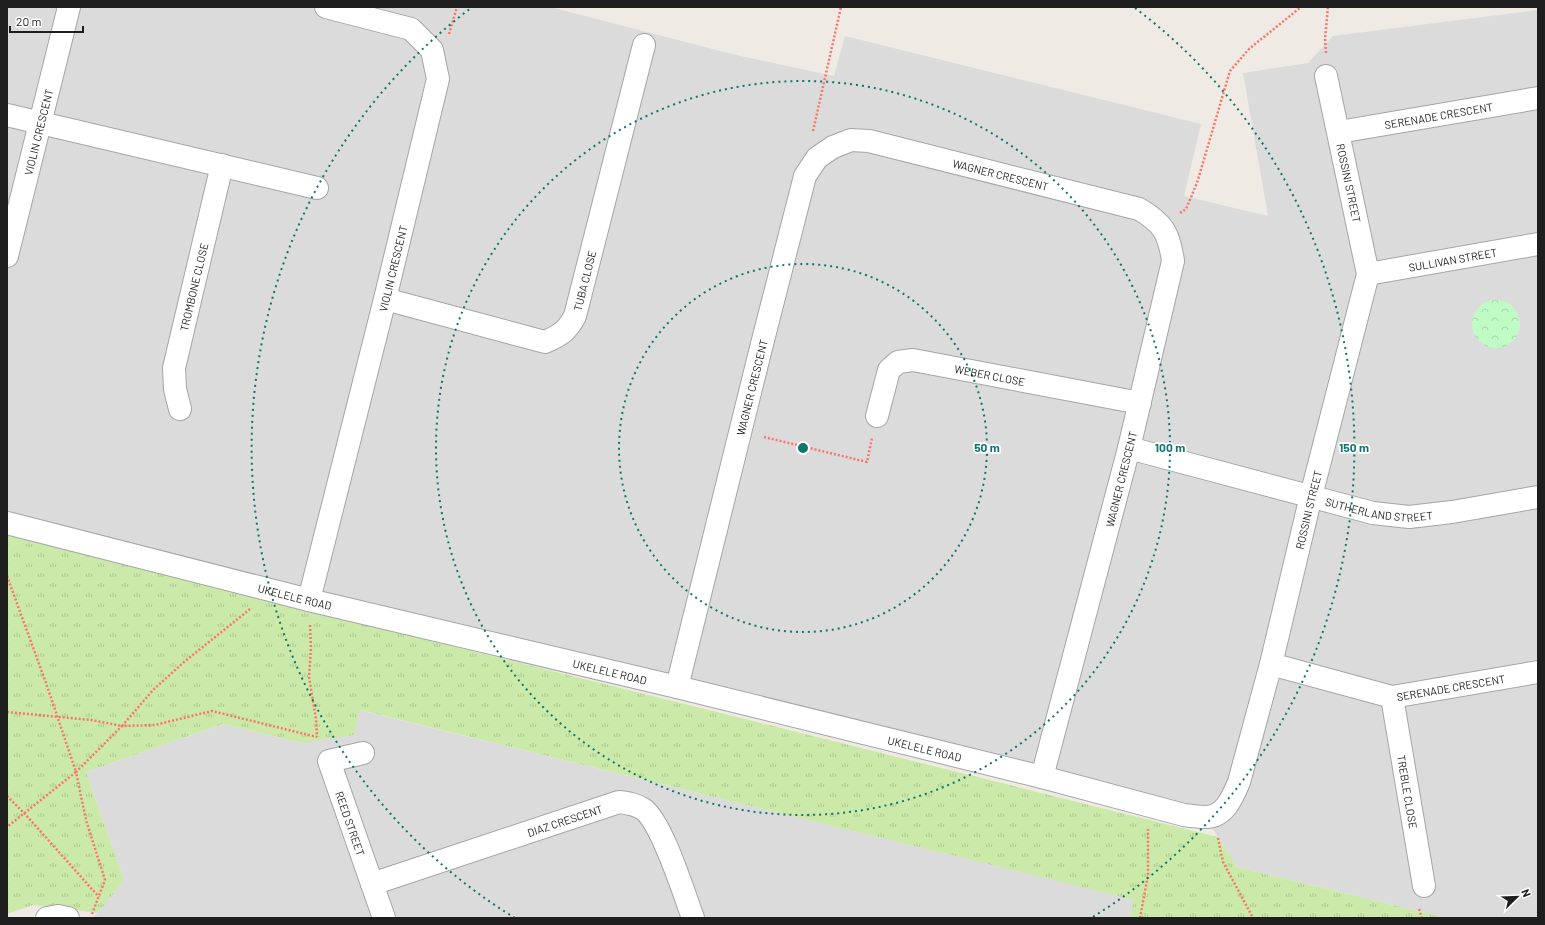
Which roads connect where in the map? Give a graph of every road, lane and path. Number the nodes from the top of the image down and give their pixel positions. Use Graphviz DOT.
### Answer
graph roads {
  1 [pos="69,7"];
  2 [pos="326,7"];
  3 [pos="457,7"];
  4 [pos="841,7"];
  5 [pos="1301,7"];
  6 [pos="1328,7"];
  7 [pos="448,39"];
  8 [pos="644,45"];
  9 [pos="1326,76"];
  10 [pos="1538,98"];
  11 [pos="7,115"];
  12 [pos="40,122"];
  13 [pos="1339,132"];
  14 [pos="813,133"];
  15 [pos="222,165"];
  16 [pos="317,188"];
  17 [pos="1162,226"];
  18 [pos="1538,244"];
  19 [pos="7,256"];
  20 [pos="1368,274"];
  21 [pos="385,299"];
  22 [pos="1140,403"];
  23 [pos="180,409"];
  24 [pos="877,416"];
  25 [pos="741,429"];
  26 [pos="1129,448"];
  27 [pos="1311,496"];
  28 [pos="1538,497"];
  29 [pos="7,523"];
  30 [pos="7,576"];
  31 [pos="255,585"];
  32 [pos="309,600"];
  33 [pos="1271,664"];
  34 [pos="1538,672"];
  35 [pos="677,687"];
  36 [pos="1392,697"];
  37 [pos="7,712"];
  38 [pos="58,716"];
  39 [pos="122,726"];
  40 [pos="317,737"];
  41 [pos="363,753"];
  42 [pos="329,761"];
  43 [pos="76,772"];
  44 [pos="1042,778"];
  45 [pos="7,796"];
  46 [pos="1146,804"];
  47 [pos="25,814"];
  48 [pos="1213,816"];
  49 [pos="7,827"];
  50 [pos="372,884"];
  51 [pos="1424,886"];
  52 [pos="99,897"];
  53 [pos="47,918"];
  54 [pos="68,918"];
  55 [pos="90,918"];
  56 [pos="384,918"];
  57 [pos="693,918"];
  58 [pos="1140,918"];
  59 [pos="1253,918"];
  1 -- 12 [label="street, VIOLIN CRESCENT"];
  2 -- 21 [label="street, VIOLIN CRESCENT"];
  3 -- 7 [label="path"];
  4 -- 14 [label="path"];
  5 -- 17 [label="path"];
  6 -- 9 [label="path"];
  8 -- 21 [label="street, TUBA CLOSE"];
  9 -- 13 [label="street, ROSSINI STREET"];
  10 -- 13 [label="street, SERENADE CRESCENT"];
  11 -- 12 [label="street"];
  12 -- 15 [label="street"];
  12 -- 19 [label="street, VIOLIN CRESCENT"];
  13 -- 20 [label="street, ROSSINI STREET"];
  15 -- 16 [label="street"];
  15 -- 23 [label="street, TROMBONE CLOSE"];
  17 -- 22 [label="street, WAGNER CRESCENT"];
  17 -- 25 [label="street, WAGNER CRESCENT"];
  18 -- 20 [label="street, SULLIVAN STREET"];
  20 -- 27 [label="street, ROSSINI STREET"];
  21 -- 32 [label="street, VIOLIN CRESCENT"];
  22 -- 24 [label="street, WEBER CLOSE"];
  22 -- 26 [label="street, WAGNER CRESCENT"];
  24 -- 25 [label="path"];
  25 -- 35 [label="street, WAGNER CRESCENT"];
  26 -- 27 [label="street, SUTHERLAND STREET"];
  26 -- 44 [label="street, WAGNER CRESCENT"];
  27 -- 28 [label="street, SUTHERLAND STREET"];
  27 -- 33 [label="street, ROSSINI STREET"];
  29 -- 31 [label="street, UKELELE ROAD"];
  30 -- 38 [label="path"];
  31 -- 32 [label="street, UKELELE ROAD"];
  31 -- 39 [label="path"];
  32 -- 35 [label="street, UKELELE ROAD"];
  32 -- 40 [label="path"];
  33 -- 36 [label="street, SERENADE CRESCENT"];
  33 -- 48 [label="street, ROSSINI STREET"];
  34 -- 36 [label="street, SERENADE CRESCENT"];
  35 -- 44 [label="street, UKELELE ROAD"];
  36 -- 51 [label="street, TREBLE CLOSE"];
  37 -- 38 [label="path"];
  38 -- 39 [label="path"];
  38 -- 43 [label="path"];
  39 -- 40 [label="path"];
  39 -- 43 [label="path"];
  40 -- 42 [label="path"];
  41 -- 42 [label="street"];
  42 -- 50 [label="street, REED STREET"];
  43 -- 47 [label="path"];
  43 -- 52 [label="path"];
  44 -- 46 [label="street, UKELELE ROAD"];
  45 -- 47 [label="path"];
  46 -- 48 [label="street, UKELELE ROAD"];
  46 -- 58 [label="path"];
  47 -- 49 [label="path"];
  47 -- 52 [label="path"];
  48 -- 59 [label="path"];
  50 -- 56 [label="street, REED STREET"];
  50 -- 57 [label="street, DIAZ CRESCENT"];
  52 -- 55 [label="path"];
  53 -- 54 [label="street"];
}
